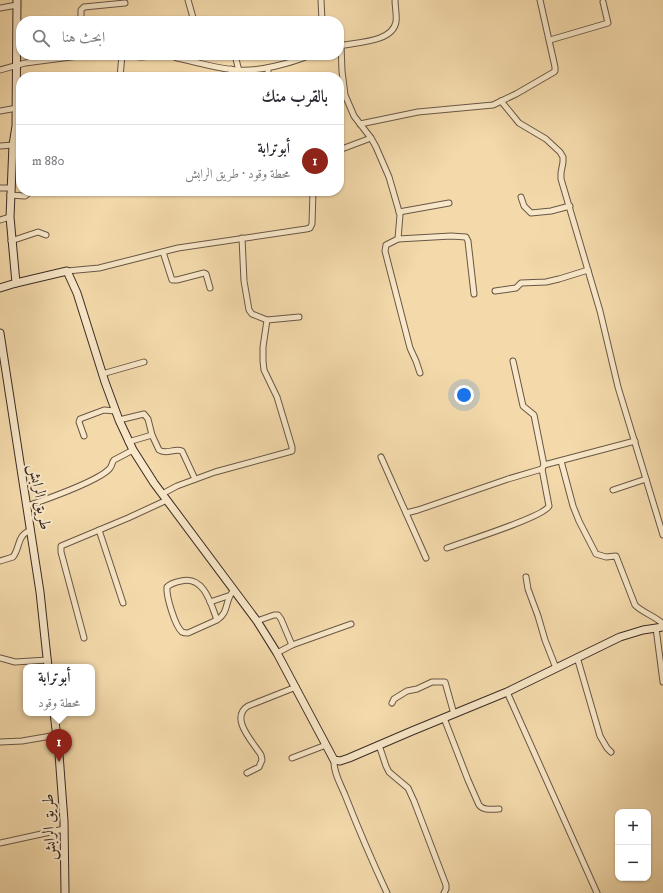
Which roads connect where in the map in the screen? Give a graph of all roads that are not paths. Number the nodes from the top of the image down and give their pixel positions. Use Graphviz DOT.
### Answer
graph roads {
  1 [pos="188,0"];
  2 [pos="321,0"];
  3 [pos="394,0"];
  4 [pos="540,0"];
  5 [pos="17,2"];
  6 [pos="603,2"];
  7 [pos="125,3"];
  8 [pos="0,8"];
  9 [pos="17,16"];
  10 [pos="82,16"];
  11 [pos="193,16"];
  12 [pos="322,16"];
  13 [pos="550,40"];
  14 [pos="344,44"];
  15 [pos="17,60"];
  16 [pos="46,60"];
  17 [pos="121,60"];
  18 [pos="187,60"];
  19 [pos="236,60"];
  20 [pos="294,60"];
  21 [pos="341,60"];
  22 [pos="17,64"];
  23 [pos="268,68"];
  24 [pos="231,69"];
  25 [pos="0,70"];
  26 [pos="239,70"];
  27 [pos="18,72"];
  28 [pos="120,72"];
  29 [pos="231,72"];
  30 [pos="268,72"];
  31 [pos="342,72"];
  32 [pos="344,87"];
  33 [pos="345,95"];
  34 [pos="501,101"];
  35 [pos="16,108"];
  36 [pos="0,110"];
  37 [pos="360,124"];
  38 [pos="16,126"];
  39 [pos="371,138"];
  40 [pos="13,145"];
  41 [pos="0,146"];
  42 [pos="344,148"];
  43 [pos="0,188"];
  44 [pos="10,192"];
  45 [pos="16,194"];
  46 [pos="313,196"];
  47 [pos="521,197"];
  48 [pos="449,203"];
  49 [pos="570,206"];
  50 [pos="399,212"];
  51 [pos="10,217"];
  52 [pos="0,220"];
  53 [pos="46,235"];
  54 [pos="242,238"];
  55 [pos="398,239"];
  56 [pos="11,241"];
  57 [pos="163,252"];
  58 [pos="588,270"];
  59 [pos="67,271"];
  60 [pos="16,283"];
  61 [pos="0,288"];
  62 [pos="210,288"];
  63 [pos="495,291"];
  64 [pos="474,294"];
  65 [pos="299,317"];
  66 [pos="267,320"];
  67 [pos="0,333"];
  68 [pos="513,361"];
  69 [pos="144,362"];
  70 [pos="420,373"];
  71 [pos="102,374"];
  72 [pos="115,411"];
  73 [pos="119,420"];
  74 [pos="152,435"];
  75 [pos="84,436"];
  76 [pos="635,441"];
  77 [pos="128,442"];
  78 [pos="133,450"];
  79 [pos="381,457"];
  80 [pos="561,461"];
  81 [pos="543,467"];
  82 [pos="195,479"];
  83 [pos="646,479"];
  84 [pos="613,490"];
  85 [pos="162,494"];
  86 [pos="167,500"];
  87 [pos="27,506"];
  88 [pos="406,513"];
  89 [pos="31,530"];
  90 [pos="99,530"];
  91 [pos="663,535"];
  92 [pos="446,548"];
  93 [pos="426,558"];
  94 [pos="0,561"];
  95 [pos="526,577"];
  96 [pos="234,590"];
  97 [pos="228,596"];
  98 [pos="210,602"];
  99 [pos="123,603"];
  100 [pos="217,620"];
  101 [pos="257,621"];
  102 [pos="350,624"];
  103 [pos="663,624"];
  104 [pos="660,628"];
  105 [pos="84,638"];
  106 [pos="292,645"];
  107 [pos="277,653"];
  108 [pos="577,657"];
  109 [pos="0,658"];
  110 [pos="48,664"];
  111 [pos="556,668"];
  112 [pos="663,682"];
  113 [pos="296,687"];
  114 [pos="507,692"];
  115 [pos="392,703"];
  116 [pos="454,714"];
  117 [pos="54,716"];
  118 [pos="444,718"];
  119 [pos="57,735"];
  120 [pos="0,742"];
  121 [pos="326,745"];
  122 [pos="379,745"];
  123 [pos="611,752"];
  124 [pos="292,758"];
  125 [pos="334,760"];
  126 [pos="247,773"];
  127 [pos="499,809"];
  128 [pos="64,829"];
  129 [pos="0,843"];
  130 [pos="66,893"];
  131 [pos="387,893"];
  132 [pos="444,893"];
  133 [pos="596,893"];
  1 -- 11 [label="street"];
  2 -- 12 [label="street"];
  3 -- 14 [label="street"];
  4 -- 13 [label="street"];
  5 -- 8 [label="street"];
  5 -- 9 [label="street"];
  6 -- 13 [label="street"];
  7 -- 10 [label="street"];
  13 -- 34 [label="street"];
  15 -- 22 [label="street"];
  16 -- 22 [label="street"];
  17 -- 28 [label="street"];
  18 -- 24 [label="street"];
  19 -- 26 [label="street"];
  20 -- 23 [label="street"];
  21 -- 31 [label="street"];
  22 -- 25 [label="street"];
  22 -- 27 [label="street"];
  23 -- 26 [label="street"];
  23 -- 30 [label="street"];
  24 -- 26 [label="street"];
  24 -- 29 [label="street"];
  32 -- 33 [label="street"];
  33 -- 37 [label="street"];
  34 -- 37 [label="street"];
  34 -- 49 [label="street"];
  35 -- 36 [label="street"];
  37 -- 39 [label="street"];
  38 -- 40 [label="street"];
  39 -- 42 [label="street"];
  39 -- 50 [label="street"];
  40 -- 41 [label="street"];
  40 -- 44 [label="street"];
  43 -- 44 [label="street"];
  44 -- 45 [label="street"];
  44 -- 51 [label="street"];
  46 -- 54 [label="street"];
  47 -- 49 [label="street"];
  48 -- 50 [label="street"];
  49 -- 58 [label="street"];
  50 -- 55 [label="street"];
  51 -- 52 [label="street"];
  51 -- 56 [label="street"];
  53 -- 56 [label="street"];
  54 -- 57 [label="street"];
  54 -- 66 [label="street"];
  55 -- 64 [label="street"];
  55 -- 70 [label="street"];
  56 -- 60 [label="street"];
  57 -- 59 [label="street"];
  57 -- 62 [label="street"];
  58 -- 63 [label="street"];
  58 -- 76 [label="street"];
  59 -- 60 [label="street"];
  59 -- 71 [label="street"];
  60 -- 61 [label="street"];
  65 -- 66 [label="street"];
  66 -- 82 [label="street"];
  67 -- 87 [label="street, طريق الرابش"];
  68 -- 81 [label="street"];
  69 -- 71 [label="street"];
  71 -- 72 [label="street"];
  72 -- 73 [label="street"];
  72 -- 75 [label="street"];
  73 -- 74 [label="street"];
  73 -- 77 [label="street"];
  74 -- 77 [label="street"];
  74 -- 82 [label="street"];
  76 -- 80 [label="street"];
  76 -- 83 [label="street"];
  77 -- 78 [label="street"];
  78 -- 85 [label="street"];
  78 -- 87 [label="street"];
  79 -- 88 [label="street"];
  80 -- 81 [label="street"];
  80 -- 103 [label="street"];
  81 -- 88 [label="street"];
  81 -- 92 [label="street"];
  82 -- 85 [label="street"];
  83 -- 84 [label="street"];
  83 -- 91 [label="street"];
  85 -- 86 [label="street"];
  86 -- 90 [label="street"];
  86 -- 96 [label="street"];
  87 -- 89 [label="street, طريق الرابش"];
  88 -- 93 [label="street"];
  89 -- 94 [label="street"];
  89 -- 110 [label="street, طريق الرابش"];
  90 -- 99 [label="street"];
  90 -- 105 [label="street"];
  95 -- 111 [label="street"];
  96 -- 97 [label="street"];
  96 -- 101 [label="street"];
  97 -- 98 [label="street"];
  97 -- 100 [label="street"];
  98 -- 100 [label="street"];
  98 -- 100 [label="street"];
  101 -- 106 [label="street"];
  101 -- 107 [label="street"];
  102 -- 106 [label="street"];
  104 -- 108 [label="street"];
  104 -- 112 [label="street"];
  106 -- 107 [label="street"];
  107 -- 113 [label="street"];
  108 -- 111 [label="street"];
  108 -- 123 [label="street"];
  109 -- 110 [label="street"];
  111 -- 114 [label="street"];
  113 -- 121 [label="street"];
  113 -- 126 [label="street"];
  114 -- 116 [label="street"];
  114 -- 133 [label="street"];
  115 -- 116 [label="street"];
  116 -- 118 [label="street"];
  117 -- 119 [label="street, طريق الرابش"];
  118 -- 122 [label="street"];
  118 -- 127 [label="street"];
  119 -- 120 [label="street"];
  119 -- 128 [label="street, طريق الرابش"];
  121 -- 124 [label="street"];
  121 -- 125 [label="street"];
  122 -- 125 [label="street"];
  122 -- 132 [label="street"];
  125 -- 131 [label="street"];
  128 -- 129 [label="street"];
  128 -- 130 [label="street, طريق الرابش"];
}
